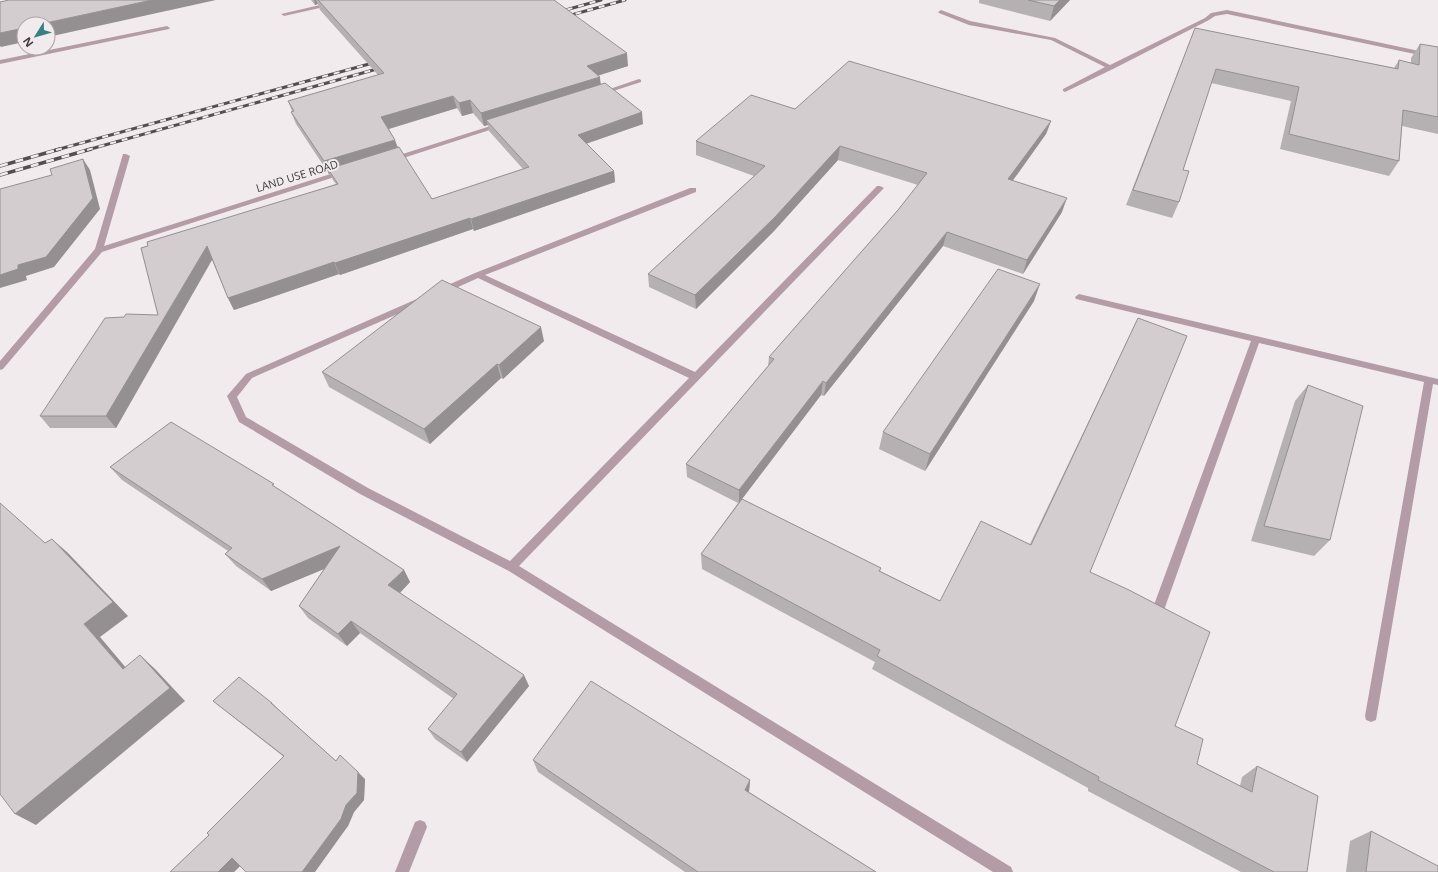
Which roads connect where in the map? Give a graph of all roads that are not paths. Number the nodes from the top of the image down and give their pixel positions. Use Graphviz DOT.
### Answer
graph roads {
  1 [pos="328,0"];
  2 [pos="941,12"];
  3 [pos="284,14"];
  4 [pos="167,28"];
  5 [pos="1438,57"];
  6 [pos="0,62"];
  7 [pos="1111,68"];
  8 [pos="639,81"];
  9 [pos="1065,90"];
  10 [pos="594,96"];
  11 [pos="510,122"];
  12 [pos="126,156"];
  13 [pos="381,162"];
  14 [pos="350,171"];
  15 [pos="880,188"];
  16 [pos="693,190"];
  17 [pos="99,250"];
  18 [pos="478,275"];
  19 [pos="1079,296"];
  20 [pos="1256,339"];
  21 [pos="9,354"];
  22 [pos="0,357"];
  23 [pos="0,367"];
  24 [pos="696,378"];
  25 [pos="1434,381"];
  26 [pos="511,567"];
  27 [pos="1157,612"];
  28 [pos="1371,716"];
  29 [pos="420,827"];
  30 [pos="402,872"];
  31 [pos="1006,872"];
  1 -- 3 [label="street"];
  2 -- 7 [label="street"];
  4 -- 6 [label="street"];
  5 -- 7 [label="street"];
  7 -- 9 [label="street"];
  8 -- 10 [label="street"];
  11 -- 13 [label="street"];
  12 -- 17 [label="street"];
  14 -- 17 [label="street, LAND USE ROAD"];
  15 -- 24 [label="street"];
  16 -- 18 [label="street"];
  17 -- 21 [label="street"];
  18 -- 24 [label="street"];
  18 -- 26 [label="street"];
  19 -- 20 [label="street"];
  20 -- 25 [label="street"];
  20 -- 27 [label="street"];
  21 -- 22 [label="street"];
  21 -- 23 [label="street"];
  24 -- 26 [label="street"];
  25 -- 28 [label="street"];
  26 -- 31 [label="street"];
  29 -- 30 [label="street"];
}
